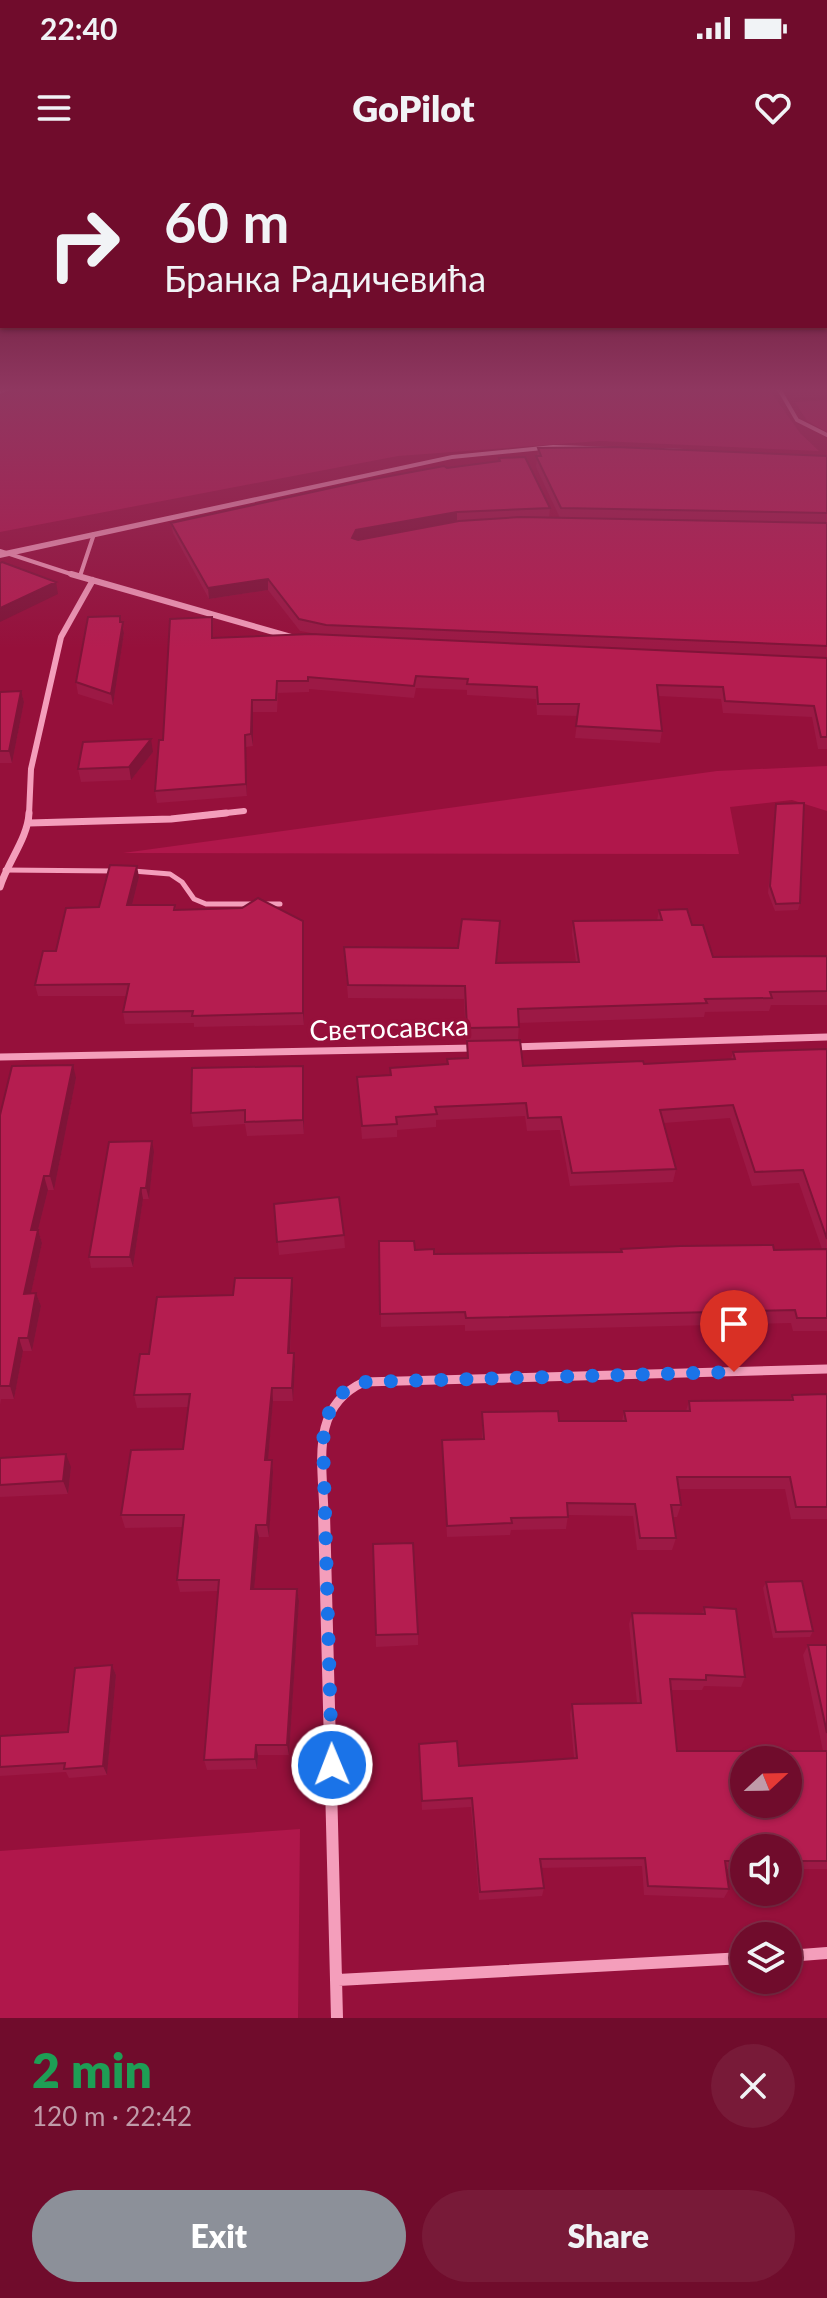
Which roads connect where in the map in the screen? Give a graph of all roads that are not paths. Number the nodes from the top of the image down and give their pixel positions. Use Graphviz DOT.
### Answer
graph roads {
  1 [pos="364,476"];
  2 [pos="94,534"];
  3 [pos="3,553"];
  4 [pos="80,576"];
  5 [pos="93,580"];
  6 [pos="298,638"];
  7 [pos="244,811"];
  8 [pos="29,823"];
  9 [pos="5,870"];
  10 [pos="116,871"];
  11 [pos="132,871"];
  12 [pos="0,887"];
  13 [pos="280,904"];
  14 [pos="827,1037"];
  15 [pos="490,1047"];
  16 [pos="506,1047"];
  17 [pos="0,1057"];
  18 [pos="827,1369"];
  19 [pos="827,1953"];
  20 [pos="802,1955"];
  21 [pos="730,1959"];
  22 [pos="338,1980"];
  23 [pos="337,2018"];
  1 -- 2 [label="street"];
  2 -- 3 [label="street"];
  2 -- 4 [label="street"];
  3 -- 4 [label="street"];
  4 -- 5 [label="street"];
  5 -- 6 [label="street"];
  5 -- 8 [label="street"];
  7 -- 8 [label="street"];
  8 -- 9 [label="street"];
  9 -- 10 [label="lane"];
  9 -- 12 [label="street"];
  11 -- 13 [label="lane"];
  14 -- 16 [label="street, Светосавска"];
  15 -- 17 [label="street, Светосавска"];
  18 -- 22 [label="street"];
  19 -- 20 [label="street"];
  21 -- 22 [label="street"];
  22 -- 23 [label="street"];
}
